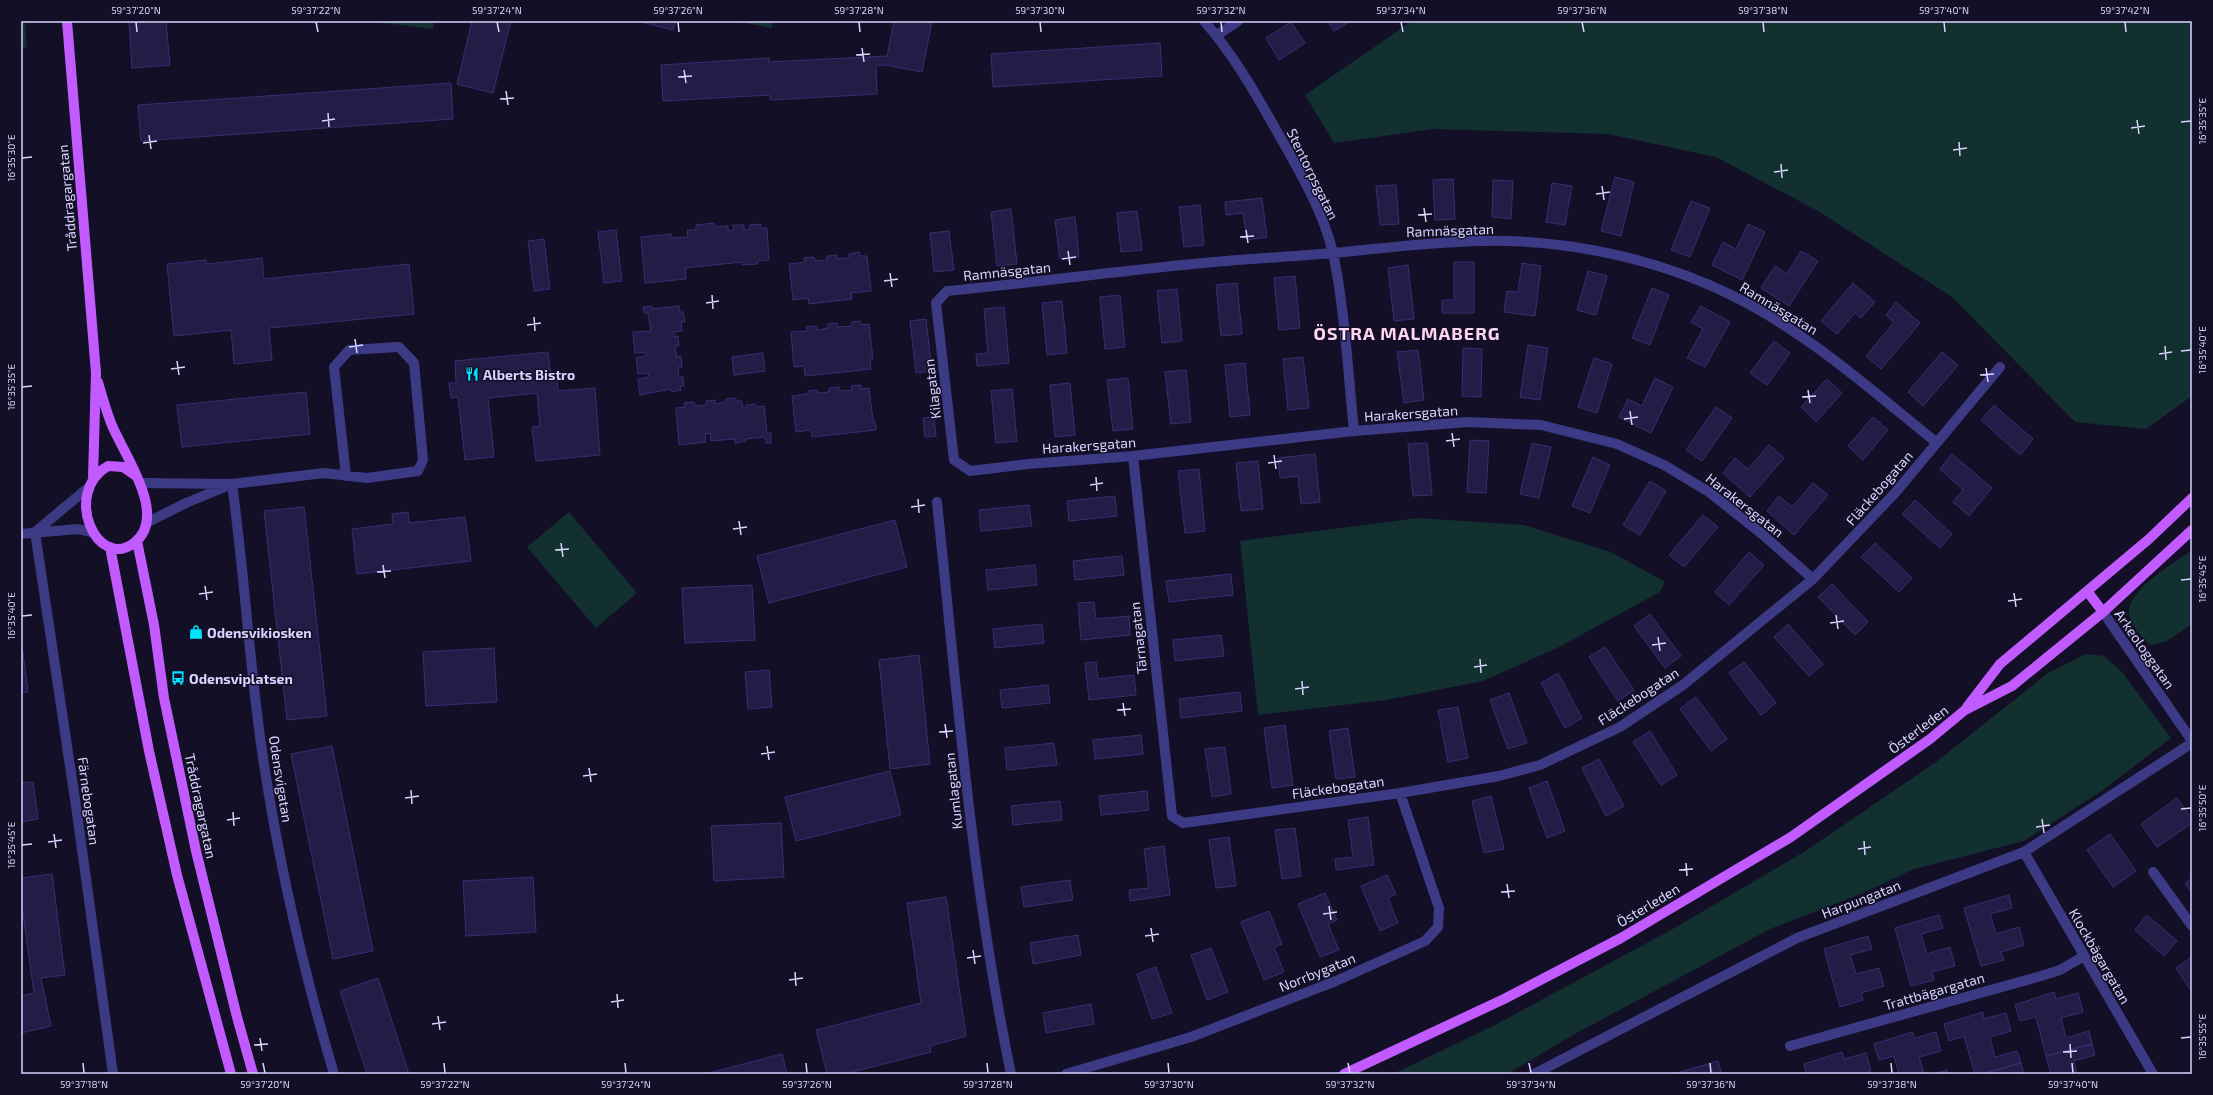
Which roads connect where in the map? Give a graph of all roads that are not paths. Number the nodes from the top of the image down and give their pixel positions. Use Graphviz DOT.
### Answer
graph roads {
  1 [pos="67,21"];
  2 [pos="1204,21"];
  3 [pos="1238,21"];
  4 [pos="1217,36"];
  5 [pos="1332,253"];
  6 [pos="939,300"];
  7 [pos="2000,367"];
  8 [pos="96,373"];
  9 [pos="1354,431"];
  10 [pos="1936,442"];
  11 [pos="1132,456"];
  12 [pos="968,470"];
  13 [pos="346,476"];
  14 [pos="138,480"];
  15 [pos="91,482"];
  16 [pos="232,484"];
  17 [pos="2192,498"];
  18 [pos="937,502"];
  19 [pos="146,523"];
  20 [pos="2192,530"];
  21 [pos="35,532"];
  22 [pos="94,533"];
  23 [pos="21,534"];
  24 [pos="137,541"];
  25 [pos="110,547"];
  26 [pos="1813,579"];
  27 [pos="2087,591"];
  28 [pos="2103,612"];
  29 [pos="1965,710"];
  30 [pos="2192,742"];
  31 [pos="1400,793"];
  32 [pos="1172,816"];
  33 [pos="2024,852"];
  34 [pos="2153,872"];
  35 [pos="2192,926"];
  36 [pos="2084,956"];
  37 [pos="1790,1046"];
  38 [pos="113,1074"];
  39 [pos="231,1074"];
  40 [pos="253,1074"];
  41 [pos="334,1074"];
  42 [pos="1011,1074"];
  43 [pos="1066,1074"];
  44 [pos="1344,1074"];
  45 [pos="1534,1074"];
  46 [pos="2153,1074"];
  1 -- 8 [label="main road, Tråddragargatan"];
  2 -- 4 [label="street, Stentorpsgatan"];
  3 -- 4 [label="street"];
  4 -- 5 [label="street, Stentorpsgatan"];
  5 -- 6 [label="street, Ramnäsgatan"];
  5 -- 9 [label="street, Stentorpsgatan"];
  5 -- 10 [label="street, Ramnäsgatan"];
  6 -- 12 [label="street, Kilagatan"];
  7 -- 10 [label="street, Fläckebogatan"];
  8 -- 14 [label="main road, Tråddragargatan"];
  8 -- 15 [label="main road, Tråddragargatan"];
  9 -- 11 [label="street, Harakersgatan"];
  9 -- 26 [label="street, Harakersgatan"];
  10 -- 26 [label="street, Fläckebogatan"];
  11 -- 12 [label="street, Harakersgatan"];
  11 -- 32 [label="street, Tärnagatan"];
  13 -- 13 [label="street"];
  13 -- 16 [label="street"];
  14 -- 15 [label="main road"];
  14 -- 16 [label="street"];
  14 -- 19 [label="main road, Tråddragargatan"];
  15 -- 21 [label="street"];
  15 -- 22 [label="main road, Tråddragargatan"];
  16 -- 19 [label="street"];
  16 -- 41 [label="street, Odensvigatan"];
  17 -- 27 [label="main road, Österleden"];
  18 -- 42 [label="street, Kumlagatan"];
  19 -- 24 [label="main road, Tråddragargatan"];
  20 -- 28 [label="main road, Österleden"];
  21 -- 22 [label="street"];
  21 -- 23 [label="street"];
  21 -- 38 [label="street, Färnebogatan"];
  22 -- 25 [label="main road, Tråddragargatan"];
  24 -- 25 [label="main road"];
  24 -- 40 [label="main road, Tråddragargatan"];
  25 -- 39 [label="main road"];
  26 -- 31 [label="street, Fläckebogatan"];
  27 -- 28 [label="main road"];
  27 -- 29 [label="main road, Österleden"];
  28 -- 29 [label="main road, Österleden"];
  28 -- 30 [label="street, Arkeologgatan"];
  29 -- 44 [label="main road, Österleden"];
  30 -- 33 [label="street, Harpungatan"];
  31 -- 32 [label="street, Fläckebogatan"];
  31 -- 43 [label="street, Norrbygatan"];
  33 -- 36 [label="street, Klockbägargatan"];
  33 -- 45 [label="street, Harpungatan"];
  34 -- 35 [label="street"];
  36 -- 37 [label="street, Trattbägargatan"];
  36 -- 46 [label="street, Klockbägargatan"];
}
